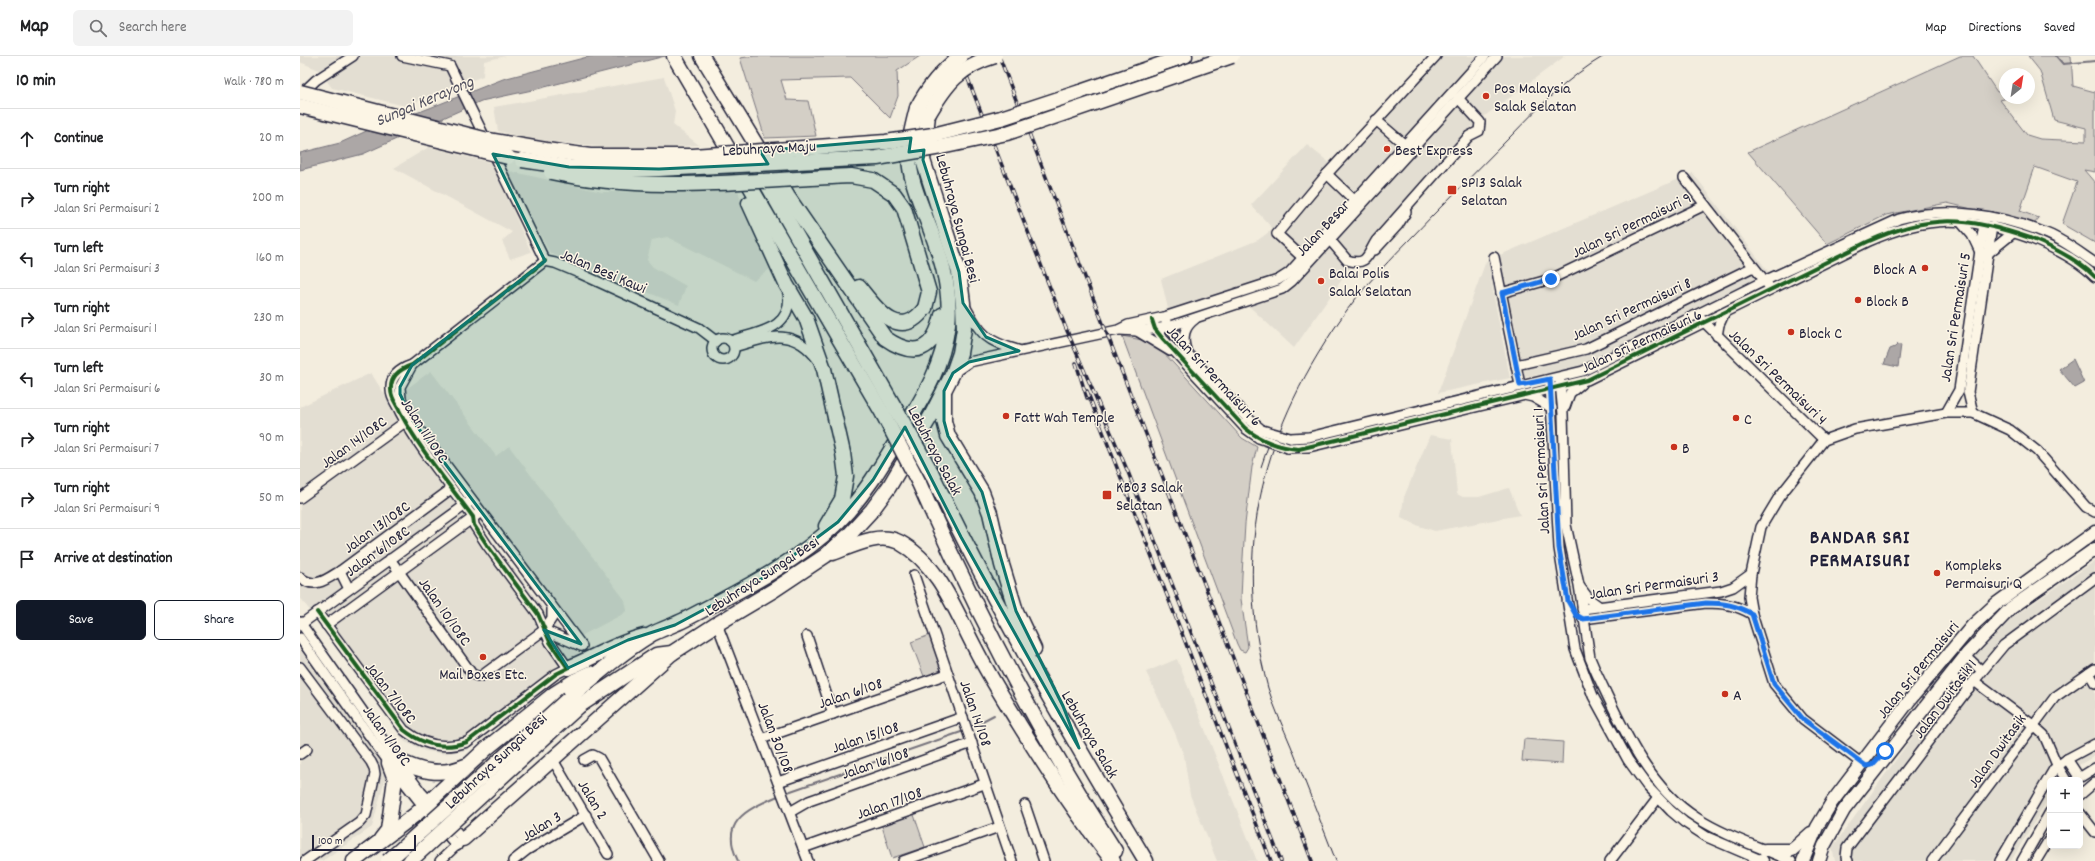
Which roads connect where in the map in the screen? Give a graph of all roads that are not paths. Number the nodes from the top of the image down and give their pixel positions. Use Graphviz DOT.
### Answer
graph roads {
  1 [pos="352,56"];
  2 [pos="402,56"];
  3 [pos="674,56"];
  4 [pos="695,56"];
  5 [pos="702,56"];
  6 [pos="961,56"];
  7 [pos="995,56"];
  8 [pos="1185,56"];
  9 [pos="1232,56"];
  10 [pos="1436,56"];
  11 [pos="1485,56"];
  12 [pos="1497,56"];
  13 [pos="300,92"];
  14 [pos="300,95"];
  15 [pos="1458,98"];
  16 [pos="300,106"];
  17 [pos="1376,120"];
  18 [pos="755,143"];
  19 [pos="1405,145"];
  20 [pos="522,160"];
  21 [pos="741,173"];
  22 [pos="1327,174"];
  23 [pos="1684,178"];
  24 [pos="767,184"];
  25 [pos="1356,201"];
  26 [pos="1706,205"];
  27 [pos="1979,215"];
  28 [pos="1999,219"];
  29 [pos="1959,220"];
  30 [pos="1988,224"];
  31 [pos="2013,232"];
  32 [pos="1330,240"];
  33 [pos="945,247"];
  34 [pos="1984,253"];
  35 [pos="829,256"];
  36 [pos="1302,257"];
  37 [pos="1494,257"];
  38 [pos="545,261"];
  39 [pos="2095,263"];
  40 [pos="1753,267"];
  41 [pos="2095,276"];
  42 [pos="1764,281"];
  43 [pos="786,284"];
  44 [pos="1771,290"];
  45 [pos="1502,293"];
  46 [pos="947,295"];
  47 [pos="964,303"];
  48 [pos="1724,314"];
  49 [pos="1697,315"];
  50 [pos="1200,316"];
  51 [pos="1164,317"];
  52 [pos="1152,320"];
  53 [pos="1705,323"];
  54 [pos="1168,327"];
  55 [pos="1118,330"];
  56 [pos="1155,330"];
  57 [pos="1137,331"];
  58 [pos="1717,336"];
  59 [pos="716,341"];
  60 [pos="732,344"];
  61 [pos="1019,351"];
  62 [pos="1184,356"];
  63 [pos="412,365"];
  64 [pos="1516,365"];
  65 [pos="824,369"];
  66 [pos="953,373"];
  67 [pos="1560,376"];
  68 [pos="1550,379"];
  69 [pos="1587,380"];
  70 [pos="1520,385"];
  71 [pos="1560,387"];
  72 [pos="1551,389"];
  73 [pos="944,391"];
  74 [pos="1523,395"];
  75 [pos="1552,408"];
  76 [pos="889,411"];
  77 [pos="1946,413"];
  78 [pos="1973,413"];
  79 [pos="1563,414"];
  80 [pos="404,422"];
  81 [pos="1261,434"];
  82 [pos="1824,440"];
  83 [pos="452,489"];
  84 [pos="300,498"];
  85 [pos="472,500"];
  86 [pos="464,506"];
  87 [pos="481,511"];
  88 [pos="2095,512"];
  89 [pos="473,518"];
  90 [pos="2095,532"];
  91 [pos="818,539"];
  92 [pos="2095,549"];
  93 [pos="825,556"];
  94 [pos="390,559"];
  95 [pos="340,571"];
  96 [pos="399,572"];
  97 [pos="914,574"];
  98 [pos="1751,574"];
  99 [pos="300,578"];
  100 [pos="2095,578"];
  101 [pos="1579,585"];
  102 [pos="349,589"];
  103 [pos="1568,601"];
  104 [pos="1600,607"];
  105 [pos="552,608"];
  106 [pos="318,612"];
  107 [pos="1580,614"];
  108 [pos="1752,614"];
  109 [pos="1596,617"];
  110 [pos="300,624"];
  111 [pos="717,624"];
  112 [pos="326,625"];
  113 [pos="1572,628"];
  114 [pos="544,630"];
  115 [pos="1585,633"];
  116 [pos="653,634"];
  117 [pos="807,636"];
  118 [pos="300,638"];
  119 [pos="672,653"];
  120 [pos="1968,654"];
  121 [pos="607,666"];
  122 [pos="300,667"];
  123 [pos="568,668"];
  124 [pos="1982,671"];
  125 [pos="2092,671"];
  126 [pos="948,674"];
  127 [pos="1948,678"];
  128 [pos="2095,683"];
  129 [pos="1972,685"];
  130 [pos="1605,690"];
  131 [pos="1592,696"];
  132 [pos="574,702"];
  133 [pos="834,714"];
  134 [pos="1915,719"];
  135 [pos="964,721"];
  136 [pos="2033,725"];
  137 [pos="486,727"];
  138 [pos="761,738"];
  139 [pos="970,740"];
  140 [pos="2095,744"];
  141 [pos="487,748"];
  142 [pos="1079,748"];
  143 [pos="1847,753"];
  144 [pos="2067,759"];
  145 [pos="553,760"];
  146 [pos="584,760"];
  147 [pos="473,761"];
  148 [pos="393,762"];
  149 [pos="1861,763"];
  150 [pos="2057,766"];
  151 [pos="2095,768"];
  152 [pos="1851,777"];
  153 [pos="2064,777"];
  154 [pos="2077,777"];
  155 [pos="2081,777"];
  156 [pos="2095,782"];
  157 [pos="779,784"];
  158 [pos="984,784"];
  159 [pos="2083,792"];
  160 [pos="1658,798"];
  161 [pos="427,805"];
  162 [pos="1024,805"];
  163 [pos="788,808"];
  164 [pos="2049,813"];
  165 [pos="586,815"];
  166 [pos="2083,816"];
  167 [pos="1711,826"];
  168 [pos="999,827"];
  169 [pos="1817,827"];
  170 [pos="2094,828"];
  171 [pos="1707,837"];
  172 [pos="460,842"];
  173 [pos="2047,843"];
  174 [pos="376,845"];
  175 [pos="1824,846"];
  176 [pos="803,848"];
  177 [pos="608,854"];
  178 [pos="1763,858"];
  179 [pos="305,861"];
  180 [pos="354,861"];
  181 [pos="388,861"];
  182 [pos="410,861"];
  183 [pos="440,861"];
  184 [pos="513,861"];
  185 [pos="659,861"];
  186 [pos="808,861"];
  187 [pos="903,861"];
  188 [pos="1012,861"];
  189 [pos="1044,861"];
  190 [pos="1113,861"];
  191 [pos="1122,861"];
  192 [pos="1146,861"];
  193 [pos="1610,861"];
  194 [pos="1791,861"];
  195 [pos="1803,861"];
  196 [pos="1819,861"];
  197 [pos="1829,861"];
  198 [pos="1848,861"];
  199 [pos="1932,861"];
  200 [pos="2000,861"];
  201 [pos="2022,861"];
  202 [pos="2036,861"];
  1 -- 14 [label="street"];
  2 -- 38 [label="street, Jalan Besi Kawi"];
  3 -- 21 [label="highway, Lebuhraya Salak"];
  4 -- 24 [label="highway, Lebuhraya Salak"];
  5 -- 18 [label="highway"];
  6 -- 33 [label="highway, Lebuhraya Sungai Besi, bridge"];
  7 -- 33 [label="highway, Lebuhraya Sungai Besi, bridge"];
  8 -- 13 [label="highway, Lebuhraya Maju, bridge"];
  9 -- 20 [label="highway, Lebuhraya Maju, bridge"];
  10 -- 17 [label="street"];
  11 -- 19 [label="street, Jalan Besar"];
  12 -- 15 [label="street, Jalan Besar"];
  15 -- 32 [label="street, Jalan Besar"];
  15 -- 32 [label="street"];
  16 -- 20 [label="highway, Lebuhraya Maju, bridge"];
  17 -- 19 [label="street"];
  17 -- 22 [label="street"];
  18 -- 24 [label="highway"];
  18 -- 35 [label="highway"];
  19 -- 25 [label="street, Jalan Besar"];
  20 -- 35 [label="highway, bridge"];
  21 -- 43 [label="highway"];
  21 -- 76 [label="highway, Lebuhraya Salak"];
  22 -- 25 [label="street"];
  22 -- 36 [label="street"];
  23 -- 26 [label="street"];
  24 -- 76 [label="highway, Lebuhraya Salak"];
  25 -- 36 [label="street, Jalan Besar"];
  26 -- 40 [label="street"];
  26 -- 45 [label="street, Jalan Sri Permaisuri 9"];
  27 -- 28 [label="street, Jalan Sri Permaisuri 6"];
  27 -- 30 [label="street"];
  27 -- 42 [label="street, Jalan Sri Permaisuri 6"];
  28 -- 30 [label="street"];
  28 -- 39 [label="street, Jalan Sri Permaisuri 6"];
  29 -- 30 [label="street, Jalan Sri Permaisuri 6"];
  29 -- 34 [label="street"];
  29 -- 44 [label="street, Jalan Sri Permaisuri 6"];
  30 -- 31 [label="street, Jalan Sri Permaisuri 6"];
  30 -- 34 [label="street, Jalan Sri Permaisuri 5"];
  31 -- 34 [label="street"];
  31 -- 41 [label="street, Jalan Sri Permaisuri 6"];
  32 -- 50 [label="street, Jalan Besar"];
  33 -- 46 [label="highway, Lebuhraya Sungai Besi"];
  33 -- 47 [label="highway, Lebuhraya Sungai Besi"];
  34 -- 77 [label="street, Jalan Sri Permaisuri 5"];
  34 -- 78 [label="street, Jalan Sri Permaisuri 5"];
  35 -- 46 [label="highway"];
  36 -- 51 [label="street, Jalan Besar"];
  37 -- 45 [label="street"];
  38 -- 59 [label="street, Jalan Besi Kawi"];
  38 -- 63 [label="street, Jalan 11/108C"];
  40 -- 42 [label="street"];
  40 -- 64 [label="street, Jalan Sri Permaisuri 8"];
  42 -- 44 [label="street"];
  42 -- 49 [label="street, Jalan Sri Permaisuri 6"];
  43 -- 60 [label="street"];
  43 -- 65 [label="highway"];
  44 -- 48 [label="street, Jalan Sri Permaisuri 6"];
  45 -- 64 [label="street"];
  46 -- 91 [label="highway, Lebuhraya Sungai Besi"];
  47 -- 61 [label="street"];
  47 -- 66 [label="highway, Lebuhraya Sungai Besi"];
  48 -- 53 [label="street, Jalan Sri Permaisuri 6"];
  48 -- 58 [label="street"];
  49 -- 53 [label="street, Jalan Sri Permaisuri 4"];
  49 -- 67 [label="street, Jalan Sri Permaisuri 6"];
  50 -- 54 [label="street, Jalan Besar"];
  50 -- 62 [label="street"];
  51 -- 52 [label="street, Jalan Besar"];
  51 -- 54 [label="street, Jalan Sri Permaisuri 6"];
  52 -- 55 [label="street, Jalan Besar"];
  52 -- 56 [label="street, Jalan Sri Permaisuri 6"];
  53 -- 58 [label="street, Jalan Sri Permaisuri 4"];
  53 -- 69 [label="street, Jalan Sri Permaisuri 6"];
  54 -- 56 [label="street, Jalan Besar"];
  54 -- 62 [label="street, Jalan Sri Permaisuri 6"];
  55 -- 57 [label="street, Jalan Besar"];
  55 -- 61 [label="street, Jalan Besar"];
  56 -- 57 [label="street, Jalan Besar"];
  56 -- 62 [label="street, Jalan Sri Permaisuri 6"];
  57 -- 62 [label="street"];
  58 -- 82 [label="street, Jalan Sri Permaisuri 4"];
  59 -- 60 [label="street"];
  59 -- 60 [label="street"];
  60 -- 65 [label="street"];
  61 -- 66 [label="street, Jalan Besar"];
  62 -- 81 [label="street, Jalan Sri Permaisuri 6"];
  63 -- 80 [label="street, Jalan 11/108C"];
  63 -- 85 [label="street, Jalan 11/108C"];
  64 -- 70 [label="street"];
  65 -- 91 [label="highway"];
  66 -- 73 [label="highway, Lebuhraya Sungai Besi"];
  67 -- 68 [label="street, Jalan Sri Permaisuri 6"];
  67 -- 71 [label="street, Jalan Sri Permaisuri 1"];
  68 -- 70 [label="street, Jalan Sri Permaisuri 6"];
  68 -- 72 [label="street, Jalan Sri Permaisuri 1"];
  69 -- 71 [label="street, Jalan Sri Permaisuri 6"];
  69 -- 79 [label="street"];
  70 -- 81 [label="street, Jalan Sri Permaisuri 6, bridge"];
  71 -- 72 [label="street, Jalan Sri Permaisuri 6"];
  71 -- 79 [label="street, Jalan Sri Permaisuri 1"];
  72 -- 74 [label="street, Jalan Sri Permaisuri 6"];
  72 -- 75 [label="street, Jalan Sri Permaisuri 1"];
  73 -- 93 [label="highway, Lebuhraya Sungai Besi"];
  73 -- 142 [label="highway"];
  74 -- 75 [label="street"];
  74 -- 81 [label="street, Jalan Sri Permaisuri 6, bridge"];
  75 -- 103 [label="street, Jalan Sri Permaisuri 1"];
  76 -- 142 [label="highway, Lebuhraya Salak, bridge"];
  76 -- 191 [label="highway, Lebuhraya Salak, bridge"];
  77 -- 78 [label="street"];
  77 -- 82 [label="street"];
  78 -- 88 [label="street"];
  79 -- 101 [label="street, Jalan Sri Permaisuri 1"];
  80 -- 83 [label="street, Jalan 11/108C"];
  80 -- 84 [label="street, Jalan 14/108C"];
  82 -- 98 [label="street"];
  83 -- 86 [label="street, Jalan 11/108C"];
  83 -- 95 [label="street, Jalan 13/108C"];
  85 -- 86 [label="street, Jalan 6/108C"];
  85 -- 87 [label="street, Jalan 11/108C"];
  86 -- 89 [label="street, Jalan 11/108C"];
  86 -- 94 [label="street, Jalan 6/108C"];
  87 -- 89 [label="street"];
  87 -- 105 [label="street, Jalan 11/108C"];
  89 -- 96 [label="street"];
  89 -- 114 [label="street, Jalan 11/108C"];
  90 -- 149 [label="main road, Jalan Sri Permaisuri"];
  91 -- 116 [label="highway, Lebuhraya Sungai Besi"];
  92 -- 120 [label="main road, Jalan Sri Permaisuri"];
  93 -- 111 [label="highway, Lebuhraya Sungai Besi"];
  93 -- 190 [label="highway"];
  94 -- 96 [label="street, Jalan 10/108C"];
  94 -- 102 [label="street, Jalan 6/108C"];
  95 -- 99 [label="street, Jalan 13/108C"];
  95 -- 102 [label="street"];
  96 -- 112 [label="street"];
  96 -- 114 [label="street, Jalan 10/108C"];
  97 -- 126 [label="street, Jalan 14/108"];
  98 -- 104 [label="street, Jalan Sri Permaisuri 3"];
  98 -- 108 [label="street"];
  100 -- 124 [label="street, Jalan Dwitasik 1"];
  101 -- 104 [label="street"];
  101 -- 107 [label="street, Jalan Sri Permaisuri 1"];
  102 -- 106 [label="street, Jalan 6/108C"];
  103 -- 107 [label="street"];
  103 -- 113 [label="street, Jalan Sri Permaisuri 1"];
  104 -- 107 [label="street, Jalan Sri Permaisuri 3"];
  105 -- 114 [label="street"];
  105 -- 114 [label="street, Jalan 11/108C"];
  106 -- 110 [label="street, Jalan 6/108C"];
  106 -- 112 [label="street, Jalan 7/108C"];
  107 -- 109 [label="street, Jalan Sri Permaisuri 3"];
  107 -- 113 [label="street"];
  107 -- 115 [label="street, Jalan Sri Permaisuri 1"];
  108 -- 109 [label="street, Jalan Sri Permaisuri 3"];
  108 -- 143 [label="street"];
  109 -- 115 [label="street"];
  110 -- 148 [label="street, Jalan 1/108C"];
  111 -- 119 [label="highway, Lebuhraya Sungai Besi"];
  111 -- 138 [label="street, Jalan 30/108"];
  112 -- 137 [label="street, Jalan 7/108C"];
  113 -- 131 [label="street, Jalan Sri Permaisuri 1"];
  114 -- 123 [label="street, Jalan 11/108C"];
  115 -- 130 [label="street, Jalan Sri Permaisuri 1"];
  116 -- 121 [label="highway, Lebuhraya Sungai Besi"];
  116 -- 123 [label="highway"];
  117 -- 133 [label="street"];
  118 -- 148 [label="street, Jalan 1/108C"];
  119 -- 132 [label="highway, Lebuhraya Sungai Besi"];
  119 -- 145 [label="highway"];
  120 -- 124 [label="street"];
  120 -- 127 [label="main road, Jalan Sri Permaisuri"];
  121 -- 132 [label="highway, Lebuhraya Sungai Besi"];
  121 -- 141 [label="highway"];
  122 -- 179 [label="street"];
  123 -- 137 [label="street, Jalan 7/108C"];
  124 -- 129 [label="street, Jalan Dwitasik 1"];
  125 -- 128 [label="street"];
  125 -- 136 [label="street, Jalan Dwitasik"];
  126 -- 133 [label="street, Jalan 6/108"];
  126 -- 135 [label="street, Jalan 14/108"];
  127 -- 129 [label="street"];
  127 -- 134 [label="main road, Jalan Sri Permaisuri"];
  129 -- 136 [label="street"];
  129 -- 198 [label="street, Jalan Dwitasik 1"];
  130 -- 131 [label="street"];
  130 -- 167 [label="street, Jalan Sri Permaisuri 1"];
  131 -- 160 [label="street, Jalan Sri Permaisuri 1"];
  132 -- 181 [label="highway, Lebuhraya Sungai Besi, bridge"];
  132 -- 182 [label="highway, Lebuhraya Sungai Besi, bridge"];
  133 -- 138 [label="street, Jalan 6/108"];
  134 -- 149 [label="main road"];
  134 -- 175 [label="main road, Jalan Sri Permaisuri"];
  135 -- 139 [label="street, Jalan 14/108"];
  135 -- 157 [label="street, Jalan 15/108"];
  136 -- 150 [label="street"];
  136 -- 199 [label="street, Jalan Dwitasik"];
  137 -- 141 [label="street"];
  138 -- 157 [label="street, Jalan 30/108"];
  139 -- 158 [label="street, Jalan 14/108"];
  139 -- 163 [label="street, Jalan 16/108"];
  140 -- 144 [label="street"];
  141 -- 147 [label="highway"];
  142 -- 192 [label="highway, Lebuhraya Salak"];
  143 -- 149 [label="street"];
  143 -- 152 [label="street"];
  144 -- 150 [label="street"];
  144 -- 154 [label="street"];
  145 -- 165 [label="street, Jalan 2"];
  145 -- 172 [label="highway"];
  146 -- 185 [label="street"];
  147 -- 148 [label="highway"];
  147 -- 161 [label="highway"];
  148 -- 161 [label="street, Jalan 1/108C"];
  148 -- 174 [label="highway"];
  149 -- 152 [label="main road, Jalan Sri Permaisuri"];
  150 -- 153 [label="street"];
  150 -- 200 [label="street"];
  151 -- 155 [label="street"];
  152 -- 169 [label="main road, Jalan Sri Permaisuri"];
  156 -- 159 [label="street"];
  157 -- 163 [label="street, Jalan 30/108"];
  158 -- 168 [label="street, Jalan 14/108"];
  158 -- 176 [label="street, Jalan 17/108"];
  160 -- 171 [label="street, Jalan Sri Permaisuri 1"];
  160 -- 193 [label="street"];
  161 -- 172 [label="street, Jalan 1/108C"];
  161 -- 174 [label="highway"];
  162 -- 189 [label="street"];
  163 -- 176 [label="street, Jalan 30/108"];
  164 -- 201 [label="street"];
  165 -- 177 [label="street, Jalan 2"];
  165 -- 184 [label="street, Jalan 3"];
  166 -- 170 [label="street"];
  167 -- 171 [label="street"];
  167 -- 178 [label="street, Jalan Sri Permaisuri 1"];
  168 -- 187 [label="street"];
  168 -- 188 [label="street, Jalan 14/108"];
  169 -- 178 [label="main road"];
  169 -- 195 [label="main road, Jalan Sri Permaisuri"];
  171 -- 178 [label="street, Jalan Sri Permaisuri 1"];
  172 -- 183 [label="street"];
  173 -- 202 [label="street"];
  174 -- 180 [label="highway"];
  175 -- 196 [label="main road, Jalan Sri Permaisuri"];
  175 -- 197 [label="main road"];
  176 -- 186 [label="street, Jalan 30/108"];
  178 -- 194 [label="street, Jalan Sri Permaisuri 1"];
}
